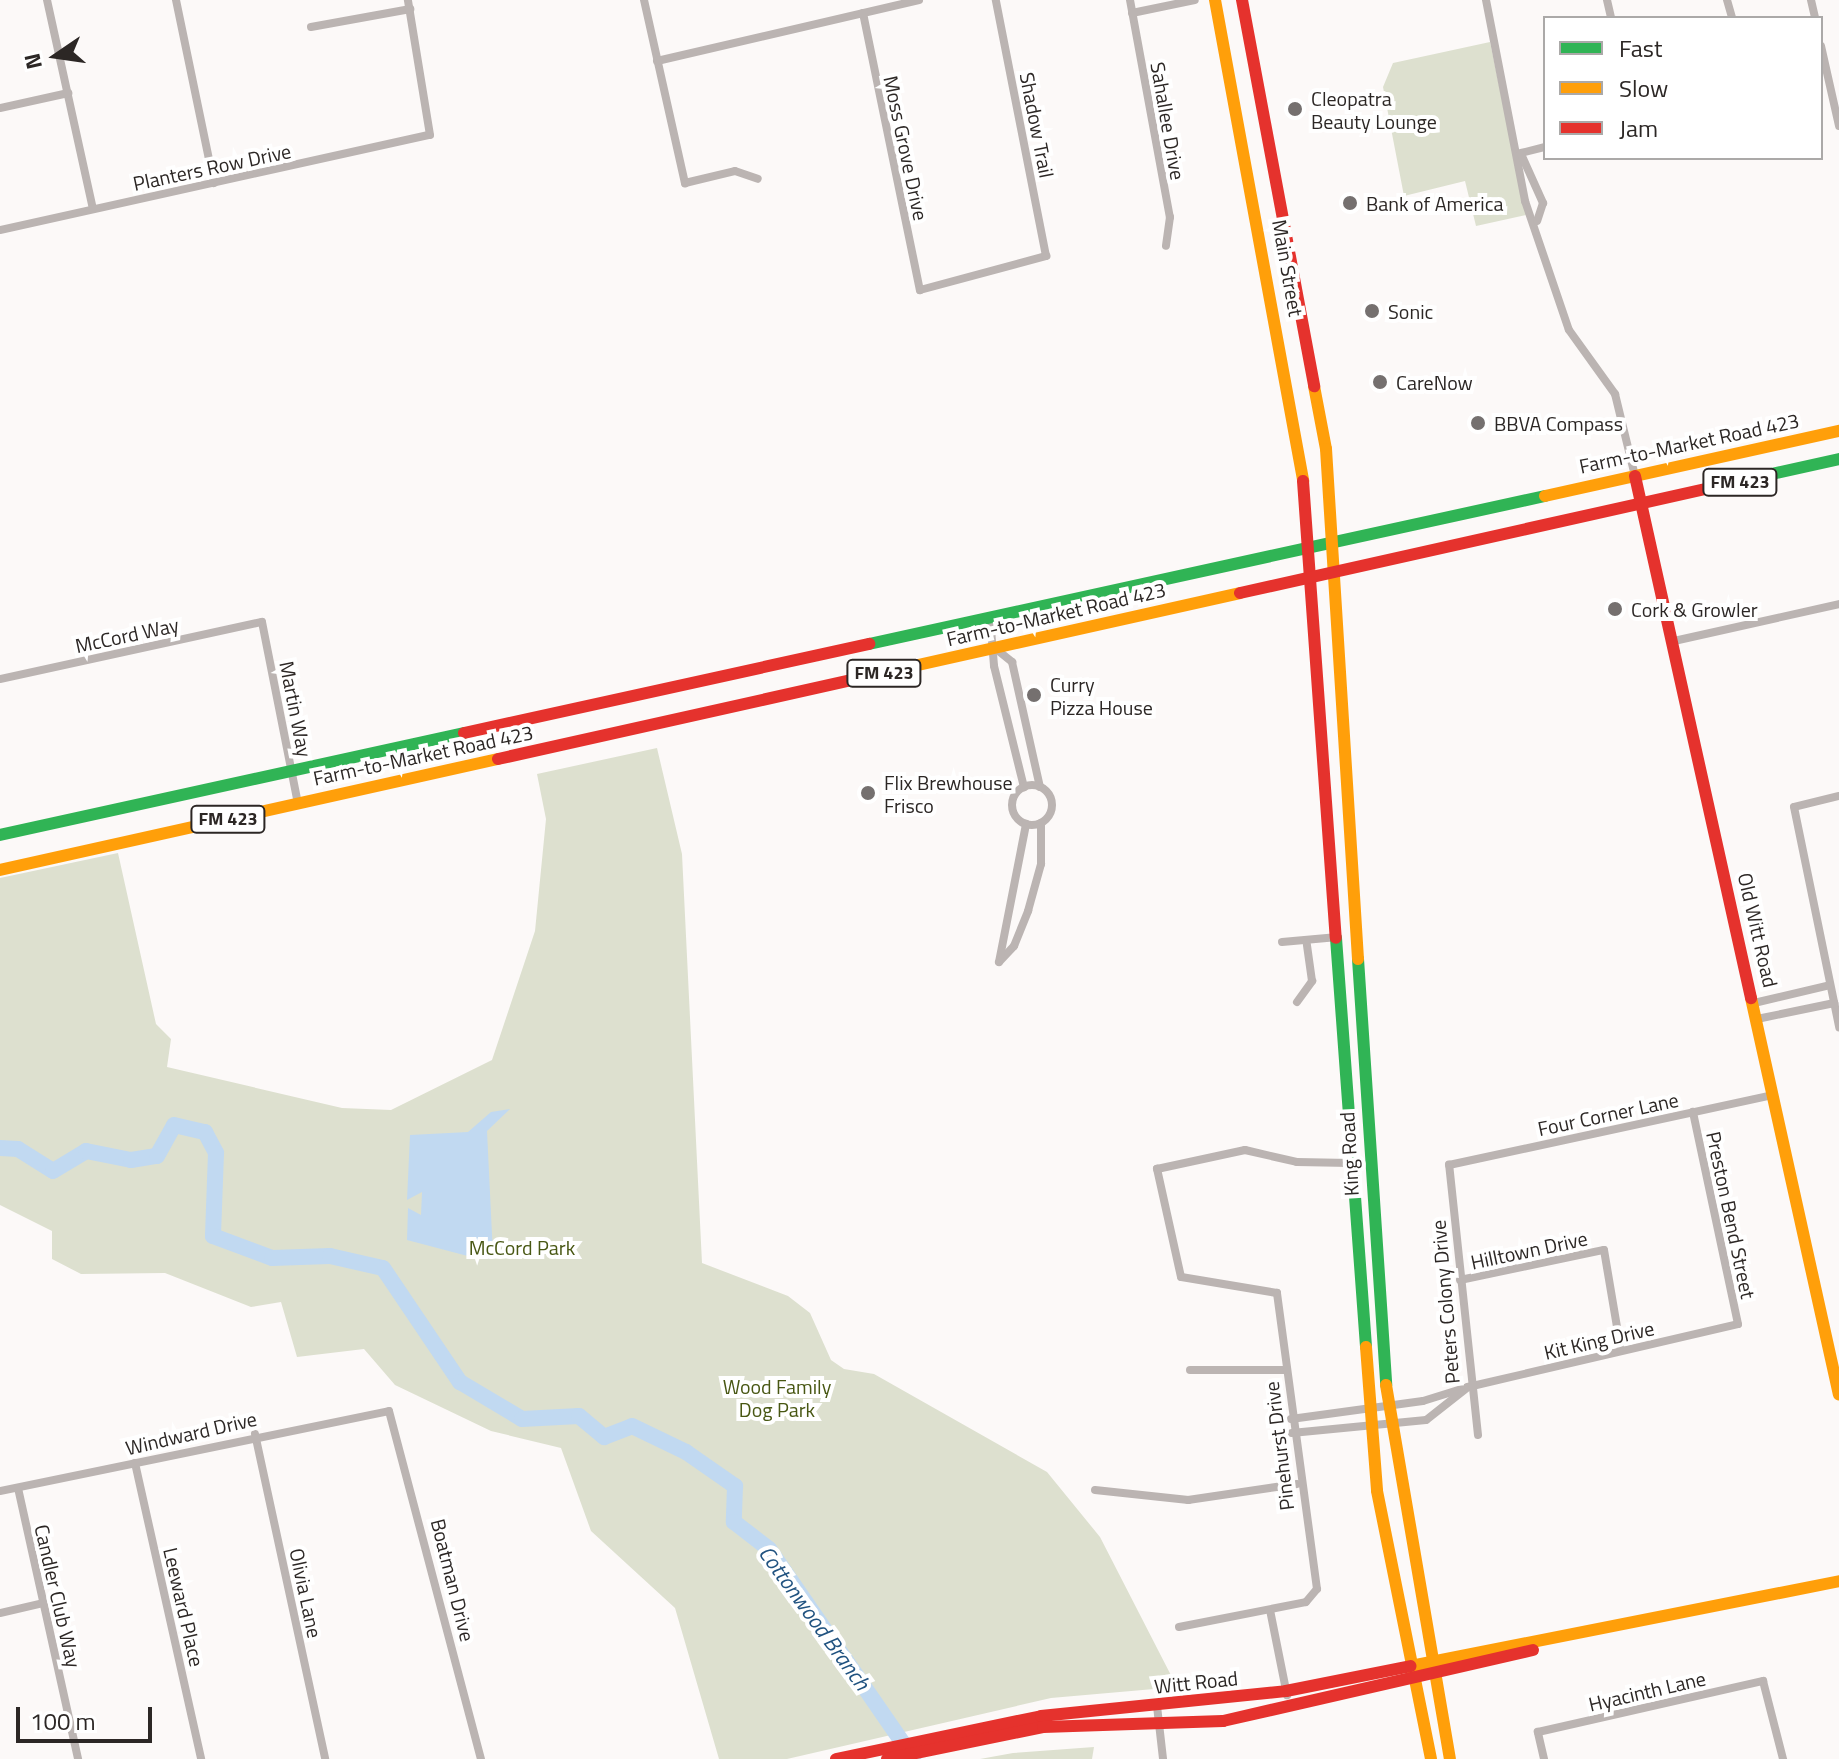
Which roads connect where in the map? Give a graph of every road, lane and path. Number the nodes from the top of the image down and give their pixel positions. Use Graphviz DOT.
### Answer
graph roads {
  1 [pos="47,0"];
  2 [pos="176,0"];
  3 [pos="644,0"];
  4 [pos="919,0"];
  5 [pos="996,0"];
  6 [pos="1130,0"];
  7 [pos="1195,0"];
  8 [pos="1215,0"];
  9 [pos="1242,0"];
  10 [pos="1486,0"];
  11 [pos="409,4"];
  12 [pos="863,13"];
  13 [pos="1132,13"];
  14 [pos="311,27"];
  15 [pos="1823,55"];
  16 [pos="657,61"];
  17 [pos="68,93"];
  18 [pos="0,108"];
  19 [pos="1839,126"];
  20 [pos="1543,148"];
  21 [pos="1521,153"];
  22 [pos="758,179"];
  23 [pos="214,183"];
  24 [pos="93,209"];
  25 [pos="1537,221"];
  26 [pos="0,230"];
  27 [pos="1166,246"];
  28 [pos="920,290"];
  29 [pos="1839,431"];
  30 [pos="1839,459"];
  31 [pos="1635,476"];
  32 [pos="1641,504"];
  33 [pos="1334,541"];
  34 [pos="1310,545"];
  35 [pos="1335,569"];
  36 [pos="1312,575"];
  37 [pos="1839,604"];
  38 [pos="990,616"];
  39 [pos="262,622"];
  40 [pos="1674,641"];
  41 [pos="996,649"];
  42 [pos="0,679"];
  43 [pos="1341,712"];
  44 [pos="1322,715"];
  45 [pos="292,770"];
  46 [pos="1024,787"];
  47 [pos="1040,787"];
  48 [pos="1839,796"];
  49 [pos="298,803"];
  50 [pos="1041,823"];
  51 [pos="1026,824"];
  52 [pos="0,835"];
  53 [pos="0,870"];
  54 [pos="1356,936"];
  55 [pos="1338,937"];
  56 [pos="1282,942"];
  57 [pos="1307,944"];
  58 [pos="1830,985"];
  59 [pos="1297,1002"];
  60 [pos="1754,1003"];
  61 [pos="1834,1003"];
  62 [pos="1757,1019"];
  63 [pos="1839,1027"];
  64 [pos="1774,1095"];
  65 [pos="1693,1112"];
  66 [pos="1369,1162"];
  67 [pos="1350,1163"];
  68 [pos="1449,1165"];
  69 [pos="1460,1280"];
  70 [pos="1738,1324"];
  71 [pos="1621,1351"];
  72 [pos="1190,1370"];
  73 [pos="1287,1370"];
  74 [pos="1468,1387"];
  75 [pos="1839,1394"];
  76 [pos="1387,1407"];
  77 [pos="1369,1409"];
  78 [pos="389,1411"];
  79 [pos="1291,1419"];
  80 [pos="1388,1424"];
  81 [pos="1371,1426"];
  82 [pos="1292,1433"];
  83 [pos="255,1434"];
  84 [pos="1478,1435"];
  85 [pos="135,1463"];
  86 [pos="1297,1484"];
  87 [pos="18,1488"];
  88 [pos="1095,1490"];
  89 [pos="0,1491"];
  90 [pos="1839,1581"];
  91 [pos="43,1603"];
  92 [pos="1270,1610"];
  93 [pos="0,1613"];
  94 [pos="1179,1627"];
  95 [pos="1559,1640"];
  96 [pos="1429,1662"];
  97 [pos="1411,1665"];
  98 [pos="1432,1677"];
  99 [pos="1415,1681"];
  100 [pos="1286,1691"];
  101 [pos="1157,1706"];
  102 [pos="1289,1708"];
  103 [pos="1042,1722"];
  104 [pos="1159,1727"];
  105 [pos="78,1759"];
  106 [pos="201,1759"];
  107 [pos="325,1759"];
  108 [pos="481,1759"];
  109 [pos="837,1759"];
  110 [pos="887,1759"];
  111 [pos="1163,1759"];
  112 [pos="1431,1759"];
  113 [pos="1450,1759"];
  114 [pos="1544,1759"];
  115 [pos="1783,1759"];
  1 -- 17 [label="street"];
  2 -- 23 [label="street"];
  3 -- 16 [label="street"];
  4 -- 12 [label="street"];
  5 -- 28 [label="street, Shadow Trail"];
  6 -- 13 [label="street, Sahallee Drive"];
  7 -- 13 [label="street"];
  8 -- 34 [label="street, Main Street"];
  9 -- 33 [label="street, Main Street"];
  10 -- 21 [label="street"];
  11 -- 14 [label="street"];
  11 -- 23 [label="street, Planters Row Drive"];
  12 -- 16 [label="street"];
  12 -- 28 [label="street, Moss Grove Drive"];
  13 -- 27 [label="street, Sahallee Drive"];
  15 -- 19 [label="street"];
  16 -- 22 [label="street"];
  17 -- 18 [label="street"];
  17 -- 24 [label="street"];
  20 -- 21 [label="street"];
  21 -- 25 [label="street"];
  21 -- 25 [label="street"];
  23 -- 24 [label="street, Planters Row Drive"];
  24 -- 26 [label="street, Planters Row Drive"];
  25 -- 31 [label="street"];
  29 -- 31 [label="street, Farm-to-Market Road 423 / FM 423"];
  30 -- 32 [label="street, Farm-to-Market Road 423 / FM 423"];
  31 -- 32 [label="street, Old Witt Road"];
  31 -- 33 [label="street, Farm-to-Market Road 423 / FM 423"];
  32 -- 35 [label="street, Farm-to-Market Road 423 / FM 423"];
  32 -- 40 [label="street, Old Witt Road"];
  33 -- 34 [label="street, Farm-to-Market Road 423 / FM 423"];
  33 -- 35 [label="street, King Road"];
  34 -- 36 [label="street, King Road"];
  34 -- 38 [label="street, Farm-to-Market Road 423 / FM 423"];
  35 -- 36 [label="street, Farm-to-Market Road 423 / FM 423"];
  35 -- 43 [label="street, King Road"];
  36 -- 41 [label="street, Farm-to-Market Road 423 / FM 423"];
  36 -- 44 [label="street, King Road"];
  37 -- 40 [label="street"];
  38 -- 41 [label="street"];
  38 -- 45 [label="street, Farm-to-Market Road 423 / FM 423"];
  39 -- 42 [label="street, McCord Way"];
  39 -- 45 [label="street, Martin Way"];
  40 -- 60 [label="street, Old Witt Road"];
  41 -- 46 [label="street"];
  41 -- 47 [label="street"];
  41 -- 49 [label="street, Farm-to-Market Road 423 / FM 423"];
  43 -- 44 [label="street"];
  43 -- 54 [label="street, King Road"];
  44 -- 55 [label="street, King Road"];
  45 -- 49 [label="street, Martin Way"];
  45 -- 52 [label="street, Farm-to-Market Road 423 / FM 423"];
  46 -- 47 [label="street"];
  46 -- 51 [label="street"];
  47 -- 50 [label="street"];
  48 -- 58 [label="street"];
  49 -- 53 [label="street, Farm-to-Market Road 423 / FM 423"];
  50 -- 51 [label="street"];
  50 -- 51 [label="street"];
  54 -- 55 [label="street"];
  54 -- 66 [label="street, King Road"];
  55 -- 57 [label="street"];
  55 -- 67 [label="street, King Road"];
  56 -- 57 [label="street"];
  57 -- 59 [label="street"];
  58 -- 60 [label="street"];
  58 -- 61 [label="street"];
  60 -- 62 [label="street, Old Witt Road"];
  61 -- 62 [label="street"];
  61 -- 63 [label="street"];
  62 -- 64 [label="street, Old Witt Road"];
  64 -- 65 [label="street, Four Corner Lane"];
  64 -- 75 [label="street, Old Witt Road"];
  65 -- 68 [label="street, Four Corner Lane"];
  65 -- 70 [label="street, Preston Bend Street"];
  66 -- 67 [label="street"];
  66 -- 76 [label="street, King Road"];
  67 -- 73 [label="street, Pinehurst Drive"];
  67 -- 77 [label="street, King Road"];
  68 -- 69 [label="street, Peters Colony Drive"];
  69 -- 71 [label="street, Hilltown Drive"];
  69 -- 74 [label="street, Peters Colony Drive"];
  70 -- 71 [label="street, Kit King Drive"];
  71 -- 74 [label="street, Kit King Drive"];
  72 -- 73 [label="street"];
  73 -- 79 [label="street, Pinehurst Drive"];
  74 -- 76 [label="street, Kit King Drive"];
  74 -- 80 [label="street, Kit King Drive"];
  74 -- 84 [label="street, Peters Colony Drive"];
  76 -- 77 [label="street, Kit King Drive"];
  76 -- 80 [label="street, King Road"];
  77 -- 79 [label="street, Kit King Drive"];
  77 -- 81 [label="street, King Road"];
  78 -- 83 [label="street, Windward Drive"];
  78 -- 108 [label="street, Boatman Drive"];
  79 -- 82 [label="street, Pinehurst Drive"];
  80 -- 81 [label="street, Kit King Drive"];
  80 -- 96 [label="street, King Road"];
  81 -- 82 [label="street, Kit King Drive"];
  81 -- 97 [label="street, King Road"];
  82 -- 86 [label="street, Pinehurst Drive"];
  83 -- 85 [label="street, Windward Drive"];
  83 -- 107 [label="street, Olivia Lane"];
  85 -- 87 [label="street, Windward Drive"];
  85 -- 106 [label="street, Leeward Place"];
  86 -- 88 [label="street"];
  86 -- 92 [label="street, Pinehurst Drive"];
  87 -- 89 [label="street, Windward Drive"];
  87 -- 91 [label="street, Candler Club Way"];
  90 -- 95 [label="street, Witt Road"];
  91 -- 93 [label="street"];
  91 -- 105 [label="street, Candler Club Way"];
  92 -- 94 [label="street"];
  92 -- 100 [label="street"];
  95 -- 96 [label="street, Witt Road"];
  95 -- 98 [label="street, Witt Road"];
  96 -- 97 [label="street, Witt Road"];
  96 -- 98 [label="street, King Road"];
  97 -- 99 [label="street, King Road"];
  97 -- 100 [label="street, Witt Road"];
  98 -- 99 [label="street, Witt Road"];
  98 -- 113 [label="street, King Road"];
  99 -- 102 [label="street, Witt Road"];
  99 -- 112 [label="street, King Road"];
  100 -- 101 [label="street, Witt Road"];
  100 -- 102 [label="street"];
  101 -- 103 [label="street, Witt Road"];
  101 -- 104 [label="street"];
  102 -- 104 [label="street, Witt Road"];
  103 -- 104 [label="street, Witt Road"];
  103 -- 109 [label="street, Witt Road"];
  103 -- 110 [label="street, Witt Road"];
  104 -- 111 [label="street"];
  114 -- 115 [label="street, Hyacinth Lane"];
}
